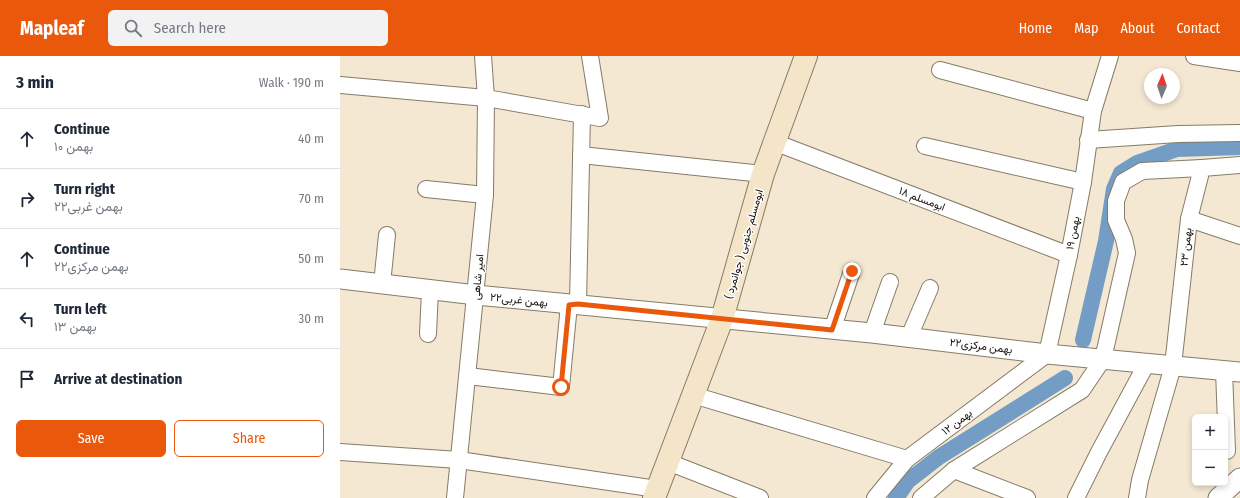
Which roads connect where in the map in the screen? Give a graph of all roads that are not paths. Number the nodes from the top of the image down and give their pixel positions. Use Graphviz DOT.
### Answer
graph roads {
  1 [pos="483,56"];
  2 [pos="590,56"];
  3 [pos="806,56"];
  4 [pos="1110,56"];
  5 [pos="1194,56"];
  6 [pos="1240,63"];
  7 [pos="940,70"];
  8 [pos="340,85"];
  9 [pos="486,98"];
  10 [pos="1093,111"];
  11 [pos="582,114"];
  12 [pos="1240,133"];
  13 [pos="1088,140"];
  14 [pos="774,142"];
  15 [pos="925,146"];
  16 [pos="582,155"];
  17 [pos="1240,165"];
  18 [pos="1202,168"];
  19 [pos="763,174"];
  20 [pos="1083,182"];
  21 [pos="426,189"];
  22 [pos="485,195"];
  23 [pos="1189,219"];
  24 [pos="387,235"];
  25 [pos="1240,236"];
  26 [pos="1069,256"];
  27 [pos="852,271"];
  28 [pos="340,279"];
  29 [pos="890,282"];
  30 [pos="382,284"];
  31 [pos="930,288"];
  32 [pos="430,290"];
  33 [pos="476,295"];
  34 [pos="574,305"];
  35 [pos="722,319"];
  36 [pos="832,330"];
  37 [pos="872,333"];
  38 [pos="428,334"];
  39 [pos="909,337"];
  40 [pos="1047,354"];
  41 [pos="1103,359"];
  42 [pos="1147,363"];
  43 [pos="1173,366"];
  44 [pos="1232,371"];
  45 [pos="468,376"];
  46 [pos="693,395"];
  47 [pos="1227,450"];
  48 [pos="340,452"];
  49 [pos="908,459"];
  50 [pos="459,460"];
  51 [pos="668,462"];
  52 [pos="954,470"];
  53 [pos="1240,478"];
  54 [pos="656,494"];
  55 [pos="455,498"];
  56 [pos="760,498"];
  57 [pos="875,498"];
  58 [pos="921,498"];
  59 [pos="1027,498"];
  60 [pos="1076,498"];
  61 [pos="1137,498"];
  62 [pos="1218,498"];
  1 -- 9 [label="street, امیر شاهی"];
  2 -- 11 [label="street"];
  3 -- 14 [label="main road, ابومسلم جنوبی ( جوانمرد )"];
  4 -- 10 [label="street, بهمن ۱۹"];
  5 -- 6 [label="street"];
  7 -- 10 [label="street"];
  8 -- 9 [label="street"];
  9 -- 11 [label="street"];
  9 -- 22 [label="street, امیر شاهی"];
  10 -- 13 [label="street, بهمن ۱۹"];
  11 -- 16 [label="street"];
  12 -- 13 [label="street"];
  13 -- 20 [label="street, بهمن ۱۹"];
  14 -- 19 [label="main road, ابومسلم جنوبی ( جوانمرد )"];
  14 -- 26 [label="street, ابومسلم ۱۸"];
  15 -- 20 [label="street"];
  16 -- 19 [label="street"];
  16 -- 34 [label="street"];
  17 -- 18 [label="street"];
  18 -- 23 [label="street, بهمن ۲۳"];
  18 -- 41 [label="street"];
  19 -- 35 [label="main road, ابومسلم جنوبی ( جوانمرد )"];
  20 -- 26 [label="street, بهمن ۱۹"];
  21 -- 22 [label="street"];
  22 -- 33 [label="street, امیر شاهی"];
  23 -- 25 [label="street"];
  23 -- 43 [label="street, بهمن ۲۳"];
  24 -- 30 [label="street"];
  26 -- 40 [label="street, بهمن ۱۹"];
  27 -- 36 [label="street"];
  28 -- 30 [label="street, ۲۲بهمن غربی"];
  29 -- 37 [label="street"];
  30 -- 32 [label="street, ۲۲بهمن غربی"];
  31 -- 39 [label="street"];
  32 -- 33 [label="street, ۲۲بهمن غربی"];
  32 -- 38 [label="street"];
  33 -- 34 [label="street, ۲۲بهمن غربی"];
  33 -- 45 [label="street, امیر شاهی"];
  34 -- 35 [label="street, ۲۲بهمن غربی"];
  34 -- 45 [label="street"];
  35 -- 36 [label="street, ۲۲بهمن مرکزی"];
  35 -- 46 [label="main road, ابومسلم جنوبی ( جوانمرد )"];
  36 -- 37 [label="street, ۲۲بهمن مرکزی"];
  37 -- 39 [label="street, ۲۲بهمن مرکزی"];
  39 -- 40 [label="street, ۲۲بهمن مرکزی"];
  40 -- 41 [label="street, ۲۲بهمن مرکزی"];
  40 -- 49 [label="street, بهمن ۱۲"];
  41 -- 42 [label="street, ۲۲بهمن مرکزی"];
  41 -- 52 [label="street"];
  42 -- 43 [label="street, ۲۲بهمن مرکزی"];
  42 -- 60 [label="street"];
  43 -- 44 [label="street, ۲۲بهمن مرکزی"];
  43 -- 61 [label="street, بهمن ۲۳"];
  44 -- 47 [label="street"];
  45 -- 50 [label="street, امیر شاهی"];
  46 -- 49 [label="street"];
  46 -- 51 [label="main road, ابومسلم جنوبی ( جوانمرد )"];
  48 -- 50 [label="street"];
  49 -- 57 [label="street, بهمن ۱۲"];
  50 -- 54 [label="street"];
  50 -- 55 [label="street, امیر شاهی"];
  51 -- 54 [label="main road, ابومسلم جنوبی ( جوانمرد )"];
  51 -- 56 [label="street"];
  52 -- 58 [label="street"];
  52 -- 59 [label="street"];
  53 -- 62 [label="street"];
}
